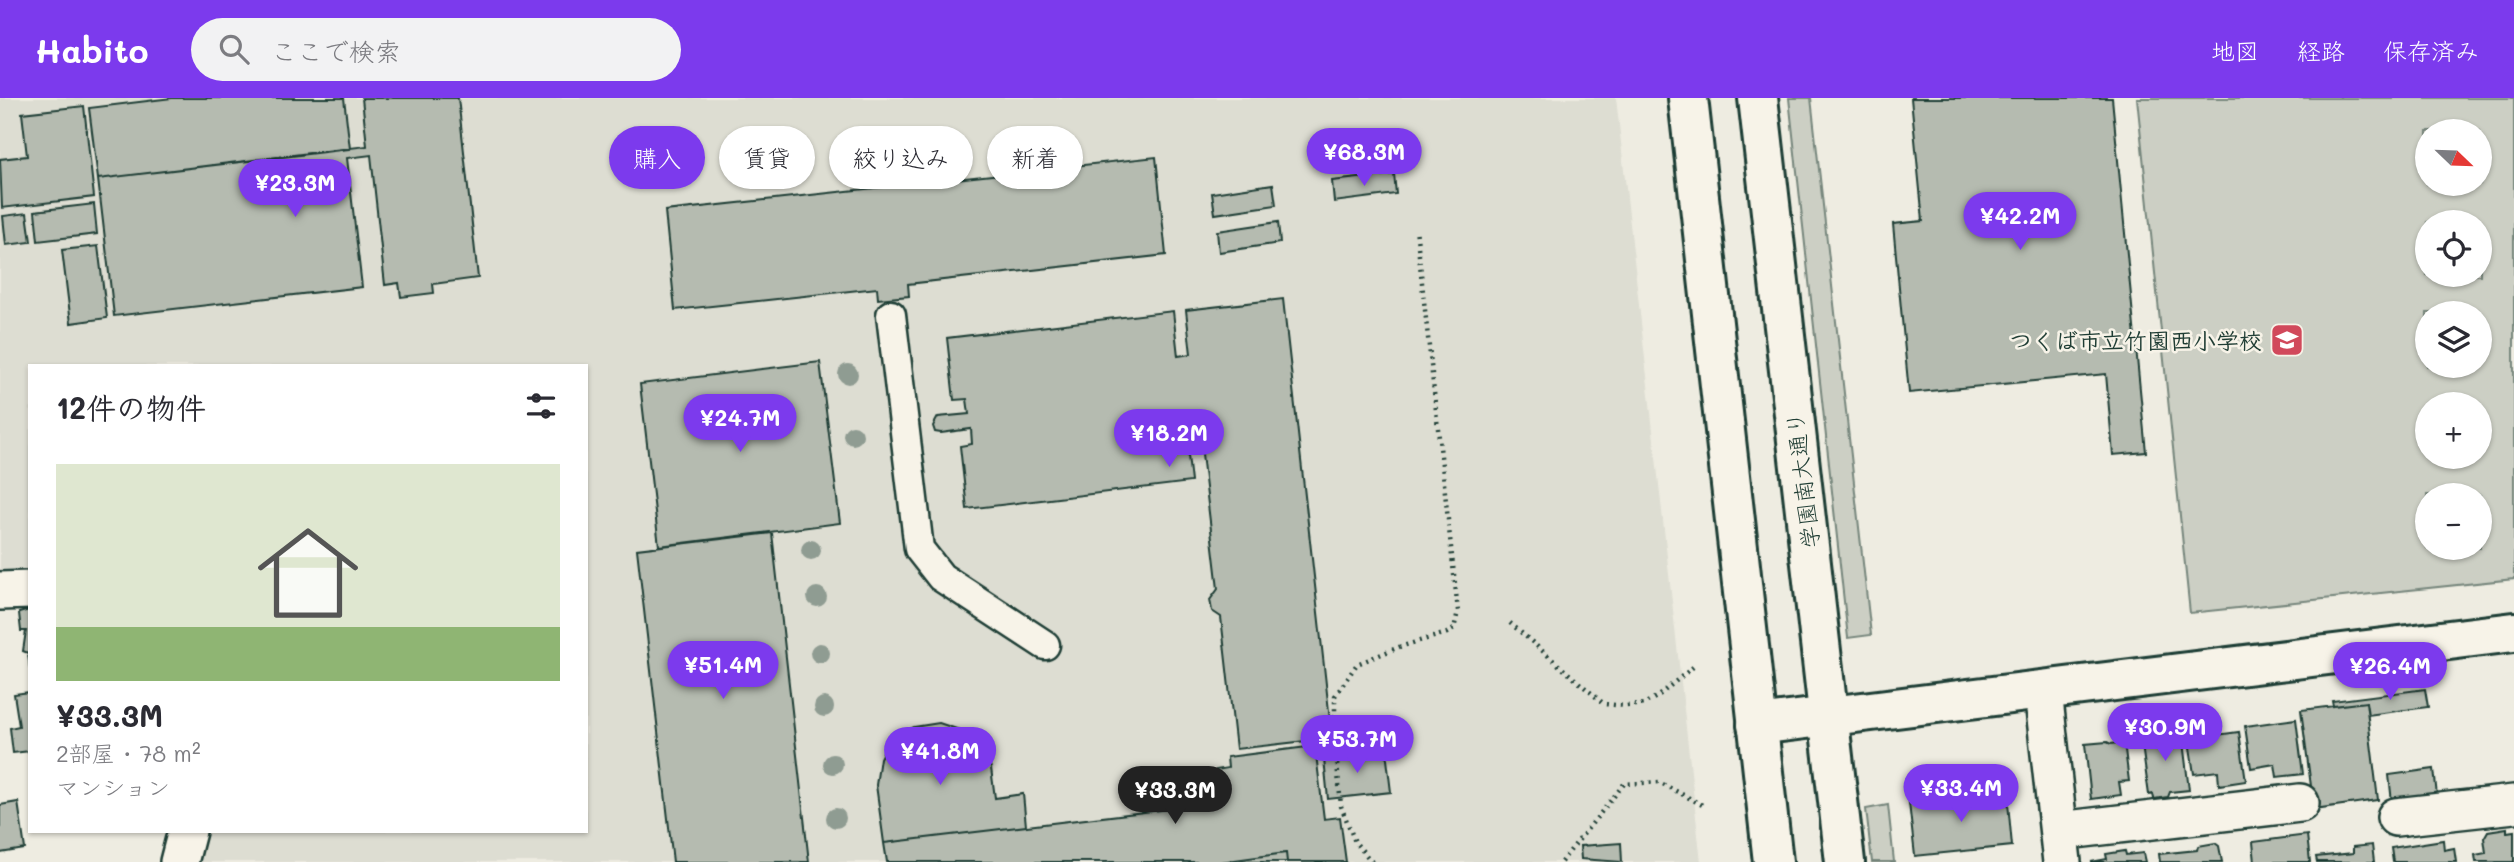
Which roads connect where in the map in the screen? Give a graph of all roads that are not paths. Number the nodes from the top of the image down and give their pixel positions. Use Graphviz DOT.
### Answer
graph roads {
  1 [pos="1688,98"];
  2 [pos="1758,98"];
  3 [pos="891,315"];
  4 [pos="28,590"];
  5 [pos="0,591"];
  6 [pos="2514,632"];
  7 [pos="1045,645"];
  8 [pos="2043,691"];
  9 [pos="1830,718"];
  10 [pos="1757,725"];
  11 [pos="2300,803"];
  12 [pos="2514,804"];
  13 [pos="2396,817"];
  14 [pos="186,833"];
  15 [pos="2060,847"];
  16 [pos="179,862"];
  17 [pos="1773,862"];
  18 [pos="1845,862"];
  1 -- 10 [label="main road"];
  2 -- 9 [label="main road, 学園南大通り"];
  3 -- 7 [label="street"];
  4 -- 5 [label="street"];
  6 -- 8 [label="main road"];
  8 -- 9 [label="main road"];
  8 -- 15 [label="street"];
  9 -- 10 [label="main road"];
  9 -- 18 [label="main road, 学園南大通り"];
  10 -- 17 [label="main road"];
  11 -- 15 [label="street"];
  12 -- 13 [label="street"];
  14 -- 16 [label="street"];
}
